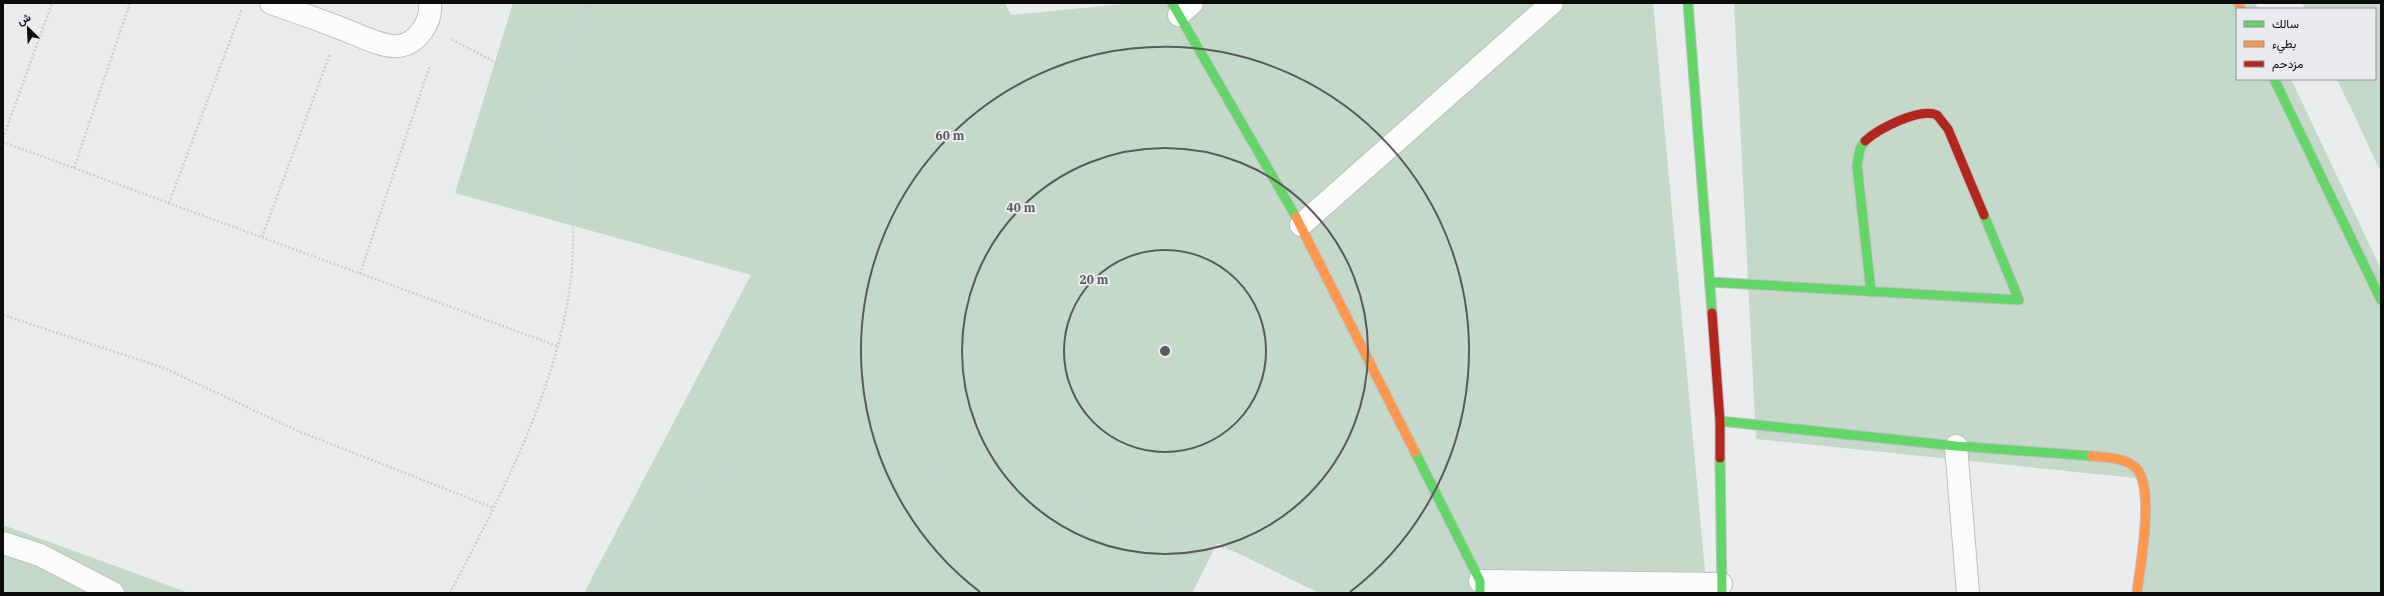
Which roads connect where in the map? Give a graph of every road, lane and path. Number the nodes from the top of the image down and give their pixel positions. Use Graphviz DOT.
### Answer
graph roads {
  1 [pos="52,3"];
  2 [pos="130,3"];
  3 [pos="244,3"];
  4 [pos="270,3"];
  5 [pos="590,3"];
  6 [pos="1552,3"];
  7 [pos="1688,3"];
  8 [pos="1181,7"];
  9 [pos="428,13"];
  10 [pos="340,28"];
  11 [pos="431,63"];
  12 [pos="2274,80"];
  13 [pos="544,107"];
  14 [pos="3,138"];
  15 [pos="3,142"];
  16 [pos="74,168"];
  17 [pos="169,203"];
  18 [pos="1301,225"];
  19 [pos="262,238"];
  20 [pos="360,274"];
  21 [pos="1710,282"];
  22 [pos="1871,292"];
  23 [pos="2381,300"];
  24 [pos="3,315"];
  25 [pos="557,346"];
  26 [pos="1720,420"];
  27 [pos="1956,446"];
  28 [pos="494,508"];
  29 [pos="1180,531"];
  30 [pos="3,543"];
  31 [pos="1480,587"];
  32 [pos="1721,588"];
  33 [pos="113,593"];
  34 [pos="450,593"];
  35 [pos="594,593"];
  36 [pos="1161,593"];
  37 [pos="1968,593"];
  38 [pos="2137,593"];
  1 -- 14 [label="path"];
  2 -- 16 [label="path"];
  3 -- 17 [label="path"];
  4 -- 10 [label="street"];
  5 -- 13 [label="path"];
  6 -- 18 [label="street"];
  7 -- 21 [label="street"];
  8 -- 18 [label="street"];
  9 -- 10 [label="street"];
  9 -- 13 [label="path"];
  10 -- 19 [label="path"];
  11 -- 20 [label="path"];
  12 -- 23 [label="street"];
  13 -- 25 [label="path"];
  15 -- 16 [label="path"];
  16 -- 17 [label="path"];
  17 -- 19 [label="path"];
  18 -- 31 [label="street"];
  19 -- 20 [label="path"];
  20 -- 25 [label="path"];
  21 -- 22 [label="street"];
  21 -- 26 [label="street"];
  22 -- 22 [label="street"];
  24 -- 28 [label="path"];
  25 -- 28 [label="path"];
  26 -- 27 [label="street"];
  26 -- 32 [label="street"];
  27 -- 37 [label="street"];
  27 -- 38 [label="street"];
  28 -- 34 [label="path"];
  29 -- 31 [label="path"];
  29 -- 35 [label="path"];
  29 -- 36 [label="path"];
  30 -- 33 [label="street"];
  31 -- 32 [label="street"];
}
